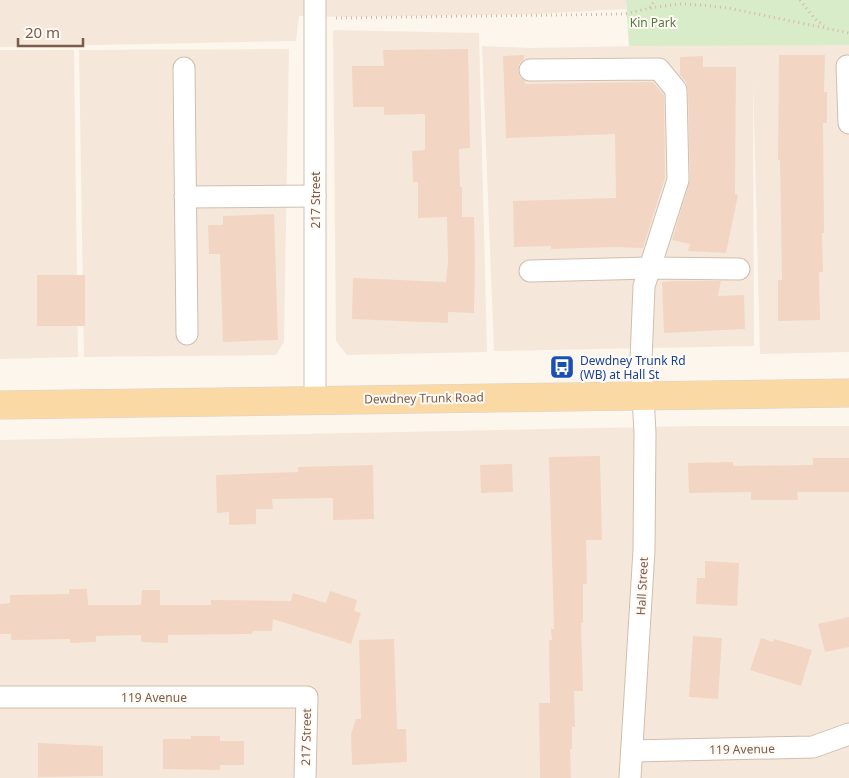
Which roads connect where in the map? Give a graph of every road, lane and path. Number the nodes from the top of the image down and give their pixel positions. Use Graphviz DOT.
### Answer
graph roads {
  1 [pos="655,0"];
  2 [pos="800,0"];
  3 [pos="650,8"];
  4 [pos="315,9"];
  5 [pos="826,27"];
  6 [pos="849,33"];
  7 [pos="847,66"];
  8 [pos="184,68"];
  9 [pos="530,70"];
  10 [pos="849,123"];
  11 [pos="185,196"];
  12 [pos="315,196"];
  13 [pos="650,268"];
  14 [pos="739,269"];
  15 [pos="530,271"];
  16 [pos="187,334"];
  17 [pos="849,393"];
  18 [pos="643,395"];
  19 [pos="315,400"];
  20 [pos="0,405"];
  21 [pos="0,697"];
  22 [pos="307,697"];
  23 [pos="849,734"];
  24 [pos="632,751"];
  25 [pos="305,778"];
  26 [pos="630,778"];
  1 -- 3 [label="path"];
  2 -- 5 [label="path"];
  3 -- 4 [label="path"];
  3 -- 5 [label="path"];
  4 -- 12 [label="street, 217 Street"];
  5 -- 6 [label="path"];
  7 -- 10 [label="street"];
  8 -- 11 [label="street"];
  9 -- 13 [label="street, Hall Street"];
  11 -- 12 [label="street"];
  11 -- 16 [label="street"];
  12 -- 19 [label="street, 217 Street"];
  13 -- 14 [label="street"];
  13 -- 15 [label="street"];
  13 -- 18 [label="street, Hall Street"];
  17 -- 18 [label="main road, Dewdney Trunk Road"];
  18 -- 19 [label="main road, Dewdney Trunk Road"];
  18 -- 24 [label="street, Hall Street"];
  19 -- 20 [label="main road, Dewdney Trunk Road"];
  21 -- 22 [label="street, 119 Avenue"];
  22 -- 25 [label="street, 217 Street"];
  23 -- 24 [label="street, 119 Avenue"];
  24 -- 26 [label="street, Hall Street"];
}
